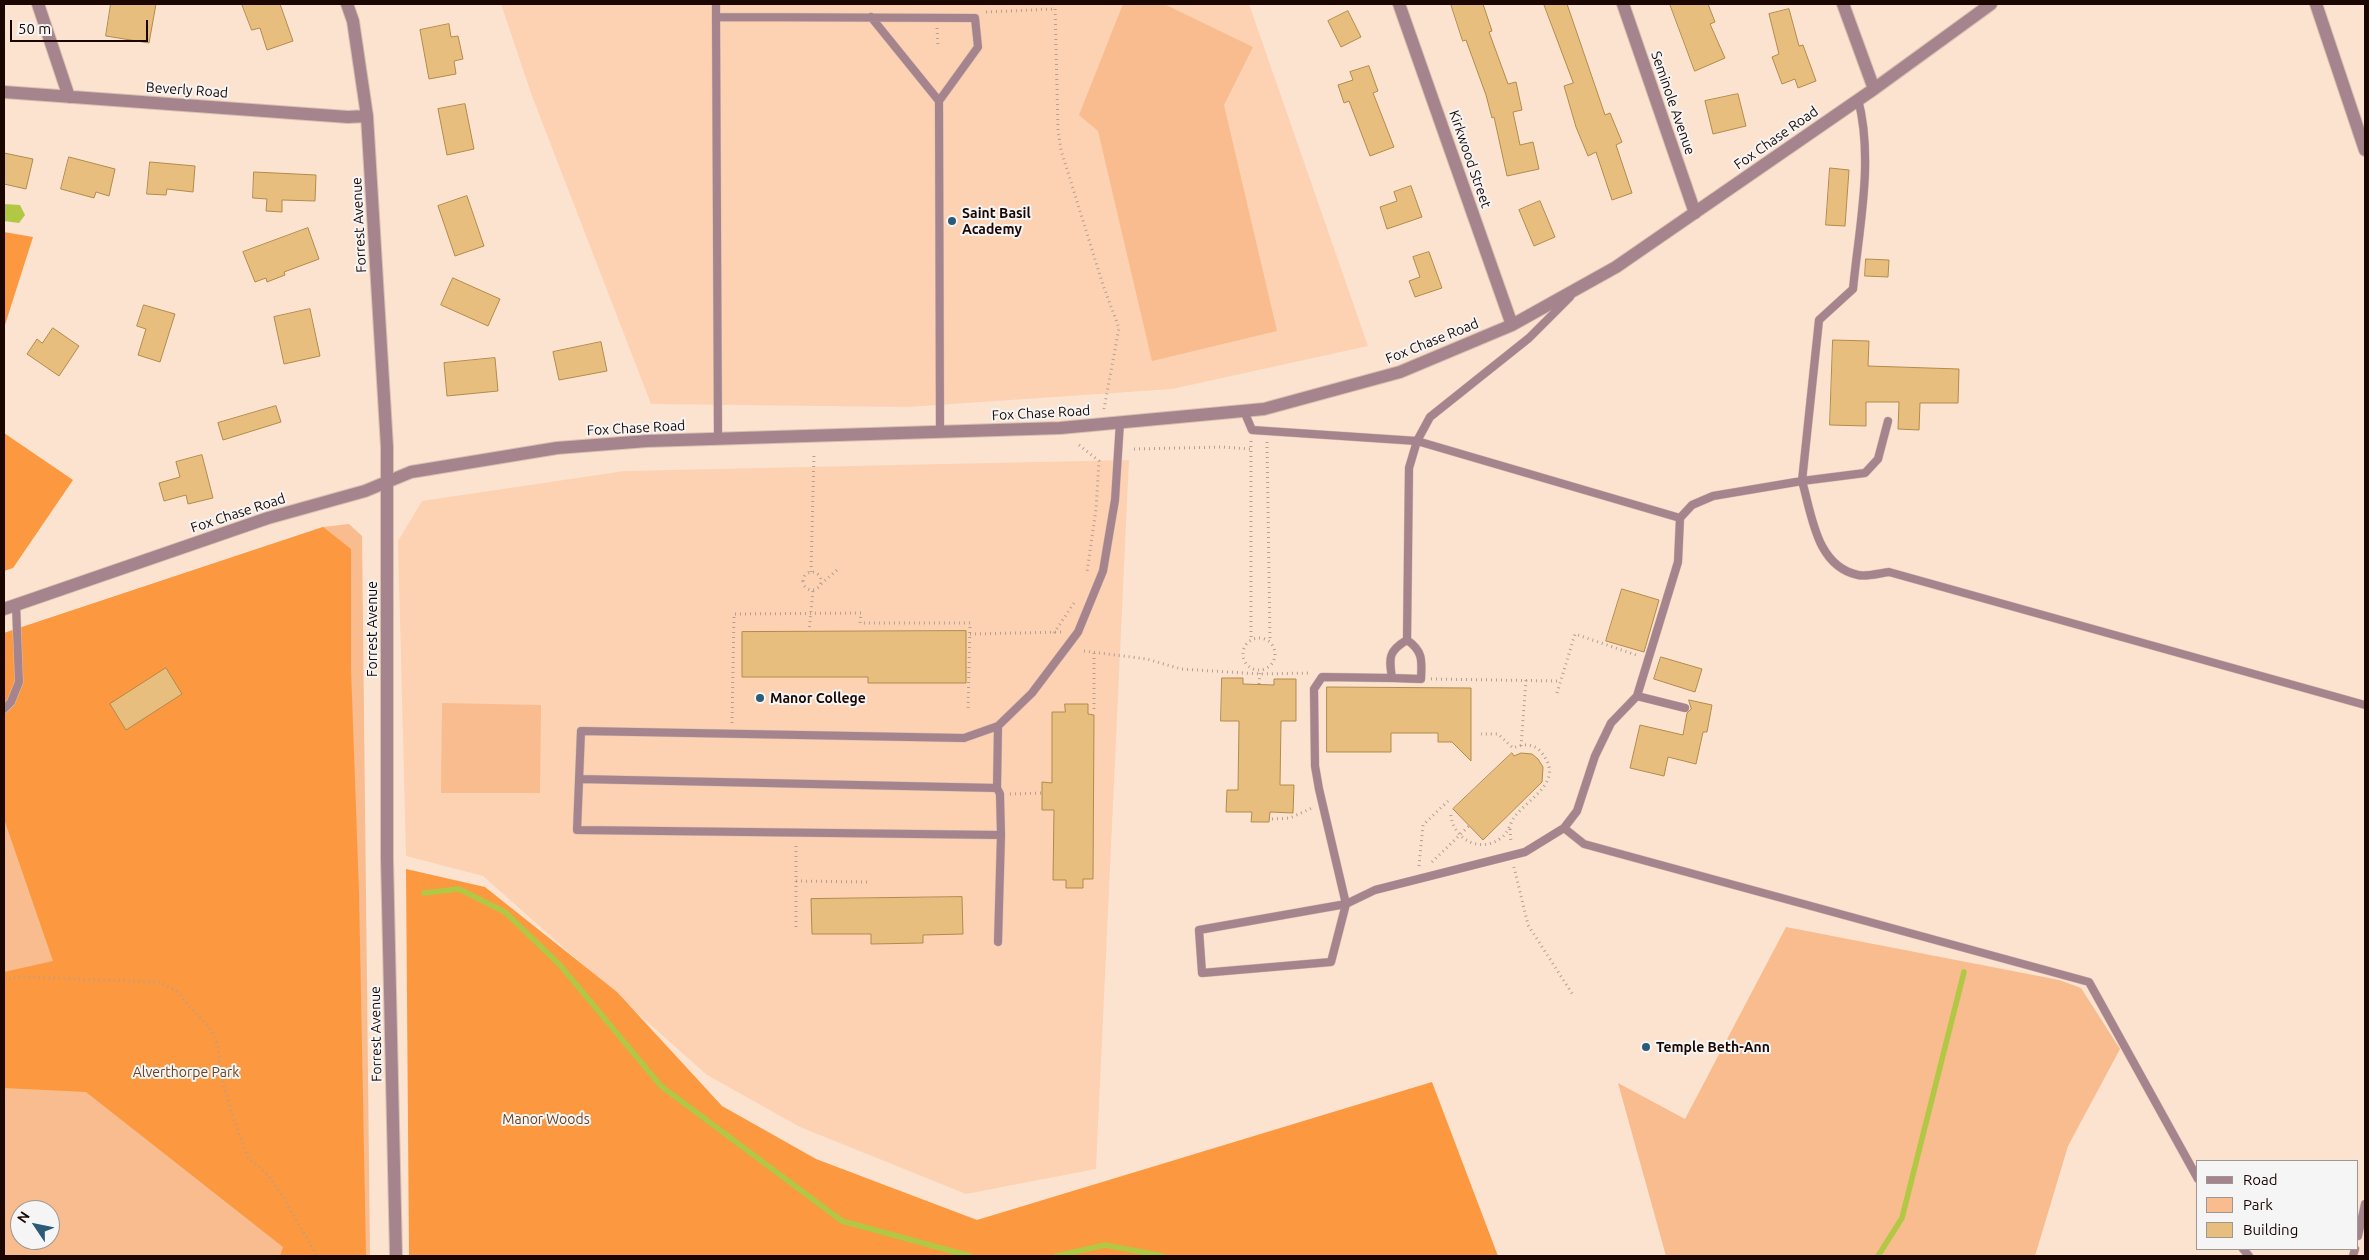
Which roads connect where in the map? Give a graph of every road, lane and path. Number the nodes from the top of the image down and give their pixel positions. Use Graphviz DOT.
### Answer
graph roads {
  1 [pos="38,4"];
  2 [pos="347,4"];
  3 [pos="716,4"];
  4 [pos="1054,4"];
  5 [pos="1399,4"];
  6 [pos="1623,4"];
  7 [pos="1843,4"];
  8 [pos="1991,4"];
  9 [pos="2316,4"];
  10 [pos="1054,10"];
  11 [pos="716,16"];
  12 [pos="871,17"];
  13 [pos="975,18"];
  14 [pos="937,25"];
  15 [pos="938,47"];
  16 [pos="1874,89"];
  17 [pos="4,92"];
  18 [pos="69,97"];
  19 [pos="1858,99"];
  20 [pos="939,101"];
  21 [pos="367,116"];
  22 [pos="2365,150"];
  23 [pos="1695,213"];
  24 [pos="1580,287"];
  25 [pos="1512,325"];
  26 [pos="1244,411"];
  27 [pos="1103,412"];
  28 [pos="1888,421"];
  29 [pos="1120,422"];
  30 [pos="1252,430"];
  31 [pos="1267,431"];
  32 [pos="940,432"];
  33 [pos="718,438"];
  34 [pos="1417,441"];
  35 [pos="1079,445"];
  36 [pos="1134,448"];
  37 [pos="1250,449"];
  38 [pos="814,453"];
  39 [pos="1802,481"];
  40 [pos="388,483"];
  41 [pos="1680,518"];
  42 [pos="837,570"];
  43 [pos="811,572"];
  44 [pos="1087,576"];
  45 [pos="821,584"];
  46 [pos="813,590"];
  47 [pos="1075,602"];
  48 [pos="10,607"];
  49 [pos="811,613"];
  50 [pos="808,632"];
  51 [pos="1062,632"];
  52 [pos="970,634"];
  53 [pos="1054,634"];
  54 [pos="1251,640"];
  55 [pos="1407,640"];
  56 [pos="1270,642"];
  57 [pos="1084,651"];
  58 [pos="1094,653"];
  59 [pos="1648,659"];
  60 [pos="1260,672"];
  61 [pos="1322,677"];
  62 [pos="1392,678"];
  63 [pos="1421,679"];
  64 [pos="1526,680"];
  65 [pos="1560,680"];
  66 [pos="1259,684"];
  67 [pos="1557,693"];
  68 [pos="1637,696"];
  69 [pos="2365,705"];
  70 [pos="1685,708"];
  71 [pos="4,709"];
  72 [pos="1094,709"];
  73 [pos="968,711"];
  74 [pos="998,726"];
  75 [pos="732,734"];
  76 [pos="1481,734"];
  77 [pos="1521,746"];
  78 [pos="579,779"];
  79 [pos="998,791"];
  80 [pos="1042,793"];
  81 [pos="1448,801"];
  82 [pos="1322,803"];
  83 [pos="1451,815"];
  84 [pos="1272,818"];
  85 [pos="1469,826"];
  86 [pos="1564,828"];
  87 [pos="1510,829"];
  88 [pos="797,833"];
  89 [pos="1459,834"];
  90 [pos="1000,836"];
  91 [pos="1512,855"];
  92 [pos="1436,858"];
  93 [pos="1418,879"];
  94 [pos="796,881"];
  95 [pos="867,882"];
  96 [pos="1346,904"];
  97 [pos="796,926"];
  98 [pos="998,942"];
  99 [pos="4,980"];
  100 [pos="1573,995"];
  101 [pos="2196,1175"];
  102 [pos="2365,1204"];
  103 [pos="2359,1231"];
  104 [pos="317,1256"];
  105 [pos="396,1256"];
  1 -- 18 [label="street"];
  2 -- 21 [label="street, Forrest Avenue"];
  3 -- 11 [label="lane"];
  4 -- 10 [label="path"];
  5 -- 25 [label="street, Kirkwood Street"];
  6 -- 23 [label="street, Seminole Avenue"];
  7 -- 16 [label="street"];
  8 -- 16 [label="street, Fox Chase Road"];
  9 -- 22 [label="street"];
  10 -- 13 [label="path"];
  10 -- 27 [label="path"];
  11 -- 12 [label="lane"];
  11 -- 33 [label="lane"];
  12 -- 13 [label="lane"];
  12 -- 20 [label="lane"];
  13 -- 20 [label="lane"];
  14 -- 15 [label="path"];
  16 -- 19 [label="street, Fox Chase Road"];
  17 -- 18 [label="street, Beverly Road"];
  18 -- 21 [label="street, Beverly Road"];
  19 -- 23 [label="street, Fox Chase Road"];
  19 -- 39 [label="lane"];
  20 -- 32 [label="lane"];
  21 -- 40 [label="street, Forrest Avenue"];
  23 -- 24 [label="street, Fox Chase Road"];
  24 -- 25 [label="street, Fox Chase Road"];
  24 -- 34 [label="lane"];
  25 -- 26 [label="street, Fox Chase Road"];
  26 -- 29 [label="street, Fox Chase Road"];
  26 -- 30 [label="lane"];
  28 -- 39 [label="lane"];
  29 -- 32 [label="street, Fox Chase Road"];
  29 -- 74 [label="lane"];
  30 -- 31 [label="lane"];
  30 -- 37 [label="path"];
  31 -- 34 [label="lane"];
  31 -- 56 [label="path"];
  32 -- 33 [label="street, Fox Chase Road"];
  33 -- 40 [label="street, Fox Chase Road"];
  34 -- 41 [label="lane"];
  34 -- 55 [label="lane"];
  35 -- 44 [label="path"];
  36 -- 37 [label="path"];
  37 -- 54 [label="path"];
  38 -- 43 [label="path"];
  39 -- 41 [label="lane"];
  39 -- 69 [label="lane"];
  40 -- 48 [label="street, Fox Chase Road"];
  40 -- 105 [label="street, Forrest Avenue"];
  41 -- 59 [label="lane"];
  42 -- 45 [label="path"];
  43 -- 45 [label="path"];
  43 -- 46 [label="path"];
  45 -- 46 [label="path"];
  46 -- 49 [label="path"];
  47 -- 53 [label="path"];
  48 -- 71 [label="lane"];
  49 -- 50 [label="path"];
  49 -- 52 [label="path"];
  49 -- 75 [label="path"];
  51 -- 53 [label="path"];
  52 -- 53 [label="path"];
  52 -- 73 [label="path"];
  54 -- 56 [label="path"];
  54 -- 60 [label="path"];
  55 -- 62 [label="lane"];
  55 -- 63 [label="lane"];
  56 -- 60 [label="path"];
  57 -- 58 [label="path"];
  58 -- 60 [label="path"];
  58 -- 72 [label="path"];
  59 -- 65 [label="path"];
  59 -- 68 [label="lane"];
  60 -- 61 [label="path"];
  60 -- 66 [label="path"];
  61 -- 62 [label="lane"];
  61 -- 82 [label="lane"];
  62 -- 63 [label="lane"];
  63 -- 64 [label="path"];
  64 -- 65 [label="path"];
  64 -- 77 [label="path"];
  65 -- 67 [label="path"];
  68 -- 70 [label="lane"];
  68 -- 86 [label="lane"];
  74 -- 75 [label="lane"];
  74 -- 79 [label="lane"];
  75 -- 78 [label="lane"];
  76 -- 77 [label="path"];
  77 -- 87 [label="path"];
  78 -- 79 [label="lane"];
  78 -- 88 [label="lane"];
  79 -- 80 [label="path"];
  79 -- 90 [label="lane"];
  81 -- 93 [label="path"];
  82 -- 84 [label="path"];
  82 -- 96 [label="lane"];
  83 -- 89 [label="path"];
  85 -- 89 [label="path"];
  86 -- 91 [label="lane"];
  86 -- 101 [label="lane"];
  87 -- 89 [label="path"];
  87 -- 91 [label="path"];
  88 -- 90 [label="lane"];
  88 -- 94 [label="path"];
  89 -- 92 [label="path"];
  90 -- 98 [label="lane"];
  91 -- 93 [label="lane"];
  91 -- 100 [label="path"];
  93 -- 96 [label="lane"];
  94 -- 95 [label="path"];
  94 -- 97 [label="path"];
  96 -- 96 [label="lane"];
  99 -- 104 [label="path"];
  102 -- 103 [label="lane"];
}
